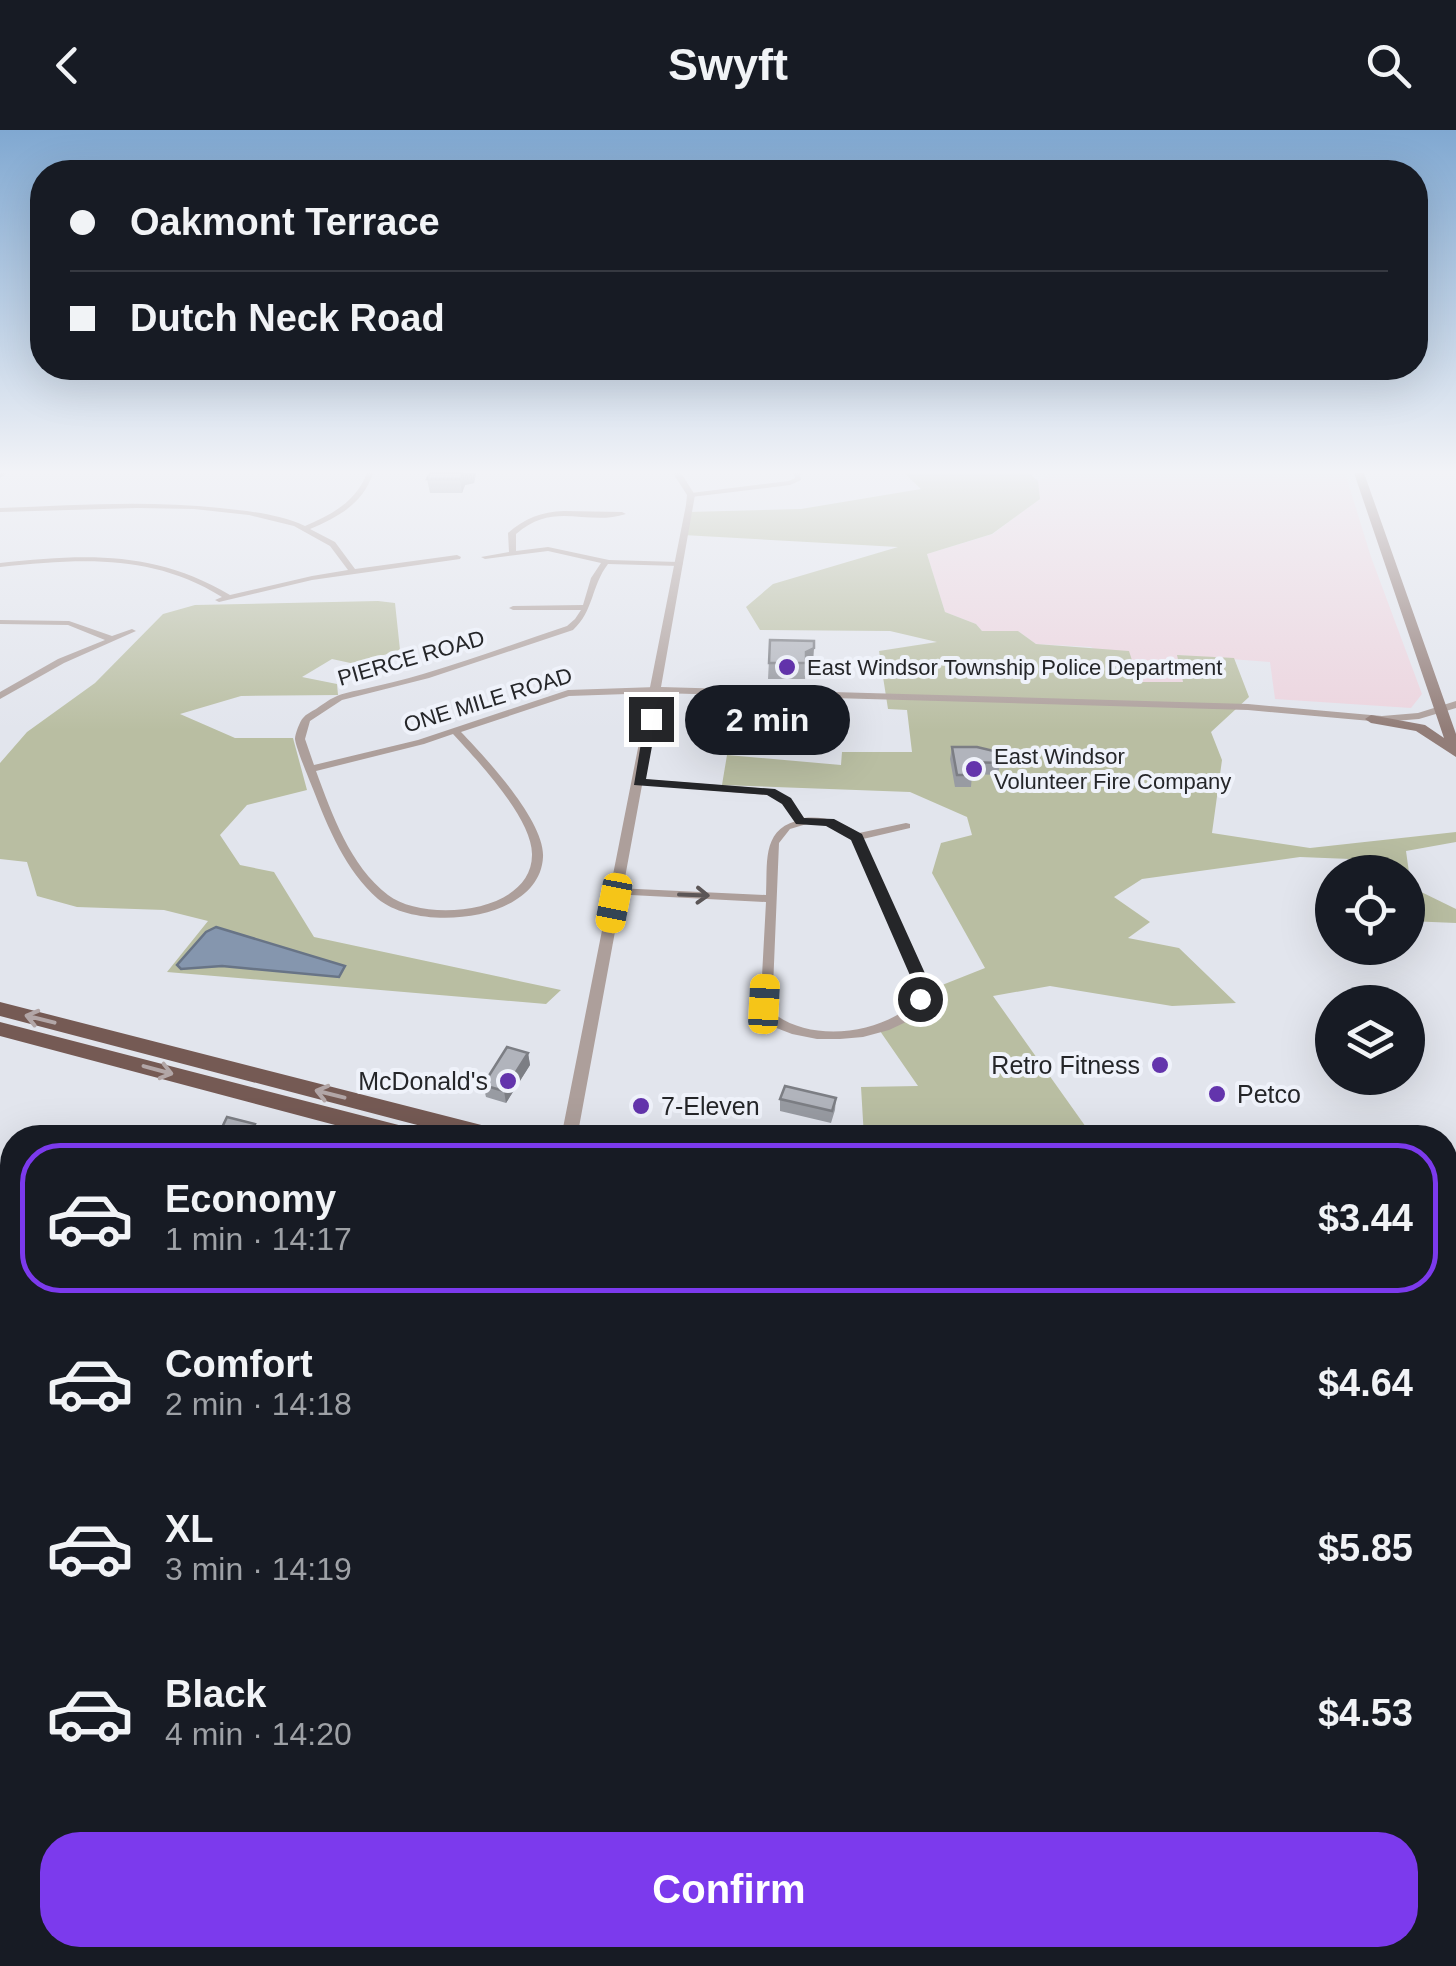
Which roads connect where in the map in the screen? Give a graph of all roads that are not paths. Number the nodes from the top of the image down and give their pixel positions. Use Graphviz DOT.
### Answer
graph roads {
  1 [pos="346,559"];
  2 [pos="451,559"];
  3 [pos="590,559"];
  4 [pos="681,559"];
  5 [pos="1389,559"];
  6 [pos="606,562"];
  7 [pos="680,564"];
  8 [pos="0,565"];
  9 [pos="353,572"];
  10 [pos="513,608"];
  11 [pos="587,608"];
  12 [pos="0,622"];
  13 [pos="132,631"];
  14 [pos="112,639"];
  15 [pos="1429,674"];
  16 [pos="656,690"];
  17 [pos="1456,692"];
  18 [pos="0,696"];
  19 [pos="1456,704"];
  20 [pos="1441,709"];
  21 [pos="1371,719"];
  22 [pos="455,730"];
  23 [pos="1456,753"];
  24 [pos="311,768"];
  25 [pos="638,782"];
  26 [pos="800,822"];
  27 [pos="906,826"];
  28 [pos="857,837"];
  29 [pos="616,892"];
  30 [pos="771,898"];
  31 [pos="0,1009"];
  32 [pos="0,1029"];
  33 [pos="72,1038"];
  34 [pos="373,1125"];
  35 [pos="445,1125"];
  36 [pos="571,1125"];
  1 -- 9 [label="street"];
  2 -- 9 [label="street"];
  3 -- 6 [label="street"];
  4 -- 7 [label="street"];
  5 -- 15 [label="main road"];
  6 -- 7 [label="street"];
  6 -- 11 [label="street"];
  7 -- 16 [label="street"];
  8 -- 9 [label="street"];
  10 -- 11 [label="street"];
  11 -- 24 [label="street, PIERCE ROAD"];
  12 -- 14 [label="street"];
  13 -- 14 [label="street"];
  14 -- 18 [label="street"];
  15 -- 17 [label="main road"];
  15 -- 20 [label="main road"];
  16 -- 21 [label="street, ONE MILE ROAD"];
  16 -- 22 [label="street, ONE MILE ROAD"];
  16 -- 25 [label="street"];
  19 -- 20 [label="street, ONE MILE ROAD"];
  20 -- 21 [label="street, ONE MILE ROAD"];
  20 -- 23 [label="main road"];
  21 -- 23 [label="main road"];
  22 -- 24 [label="street, ONE MILE ROAD"];
  22 -- 24 [label="street, PIERCE ROAD"];
  25 -- 26 [label="street"];
  25 -- 29 [label="street"];
  26 -- 28 [label="street"];
  26 -- 30 [label="street"];
  27 -- 28 [label="street"];
  28 -- 30 [label="street"];
  29 -- 30 [label="street, one-way"];
  29 -- 36 [label="street"];
  33 -- 31 [label="highway, one-way"];
  32 -- 33 [label="highway"];
  33 -- 34 [label="highway, one-way"];
  35 -- 33 [label="highway, one-way"];
}
